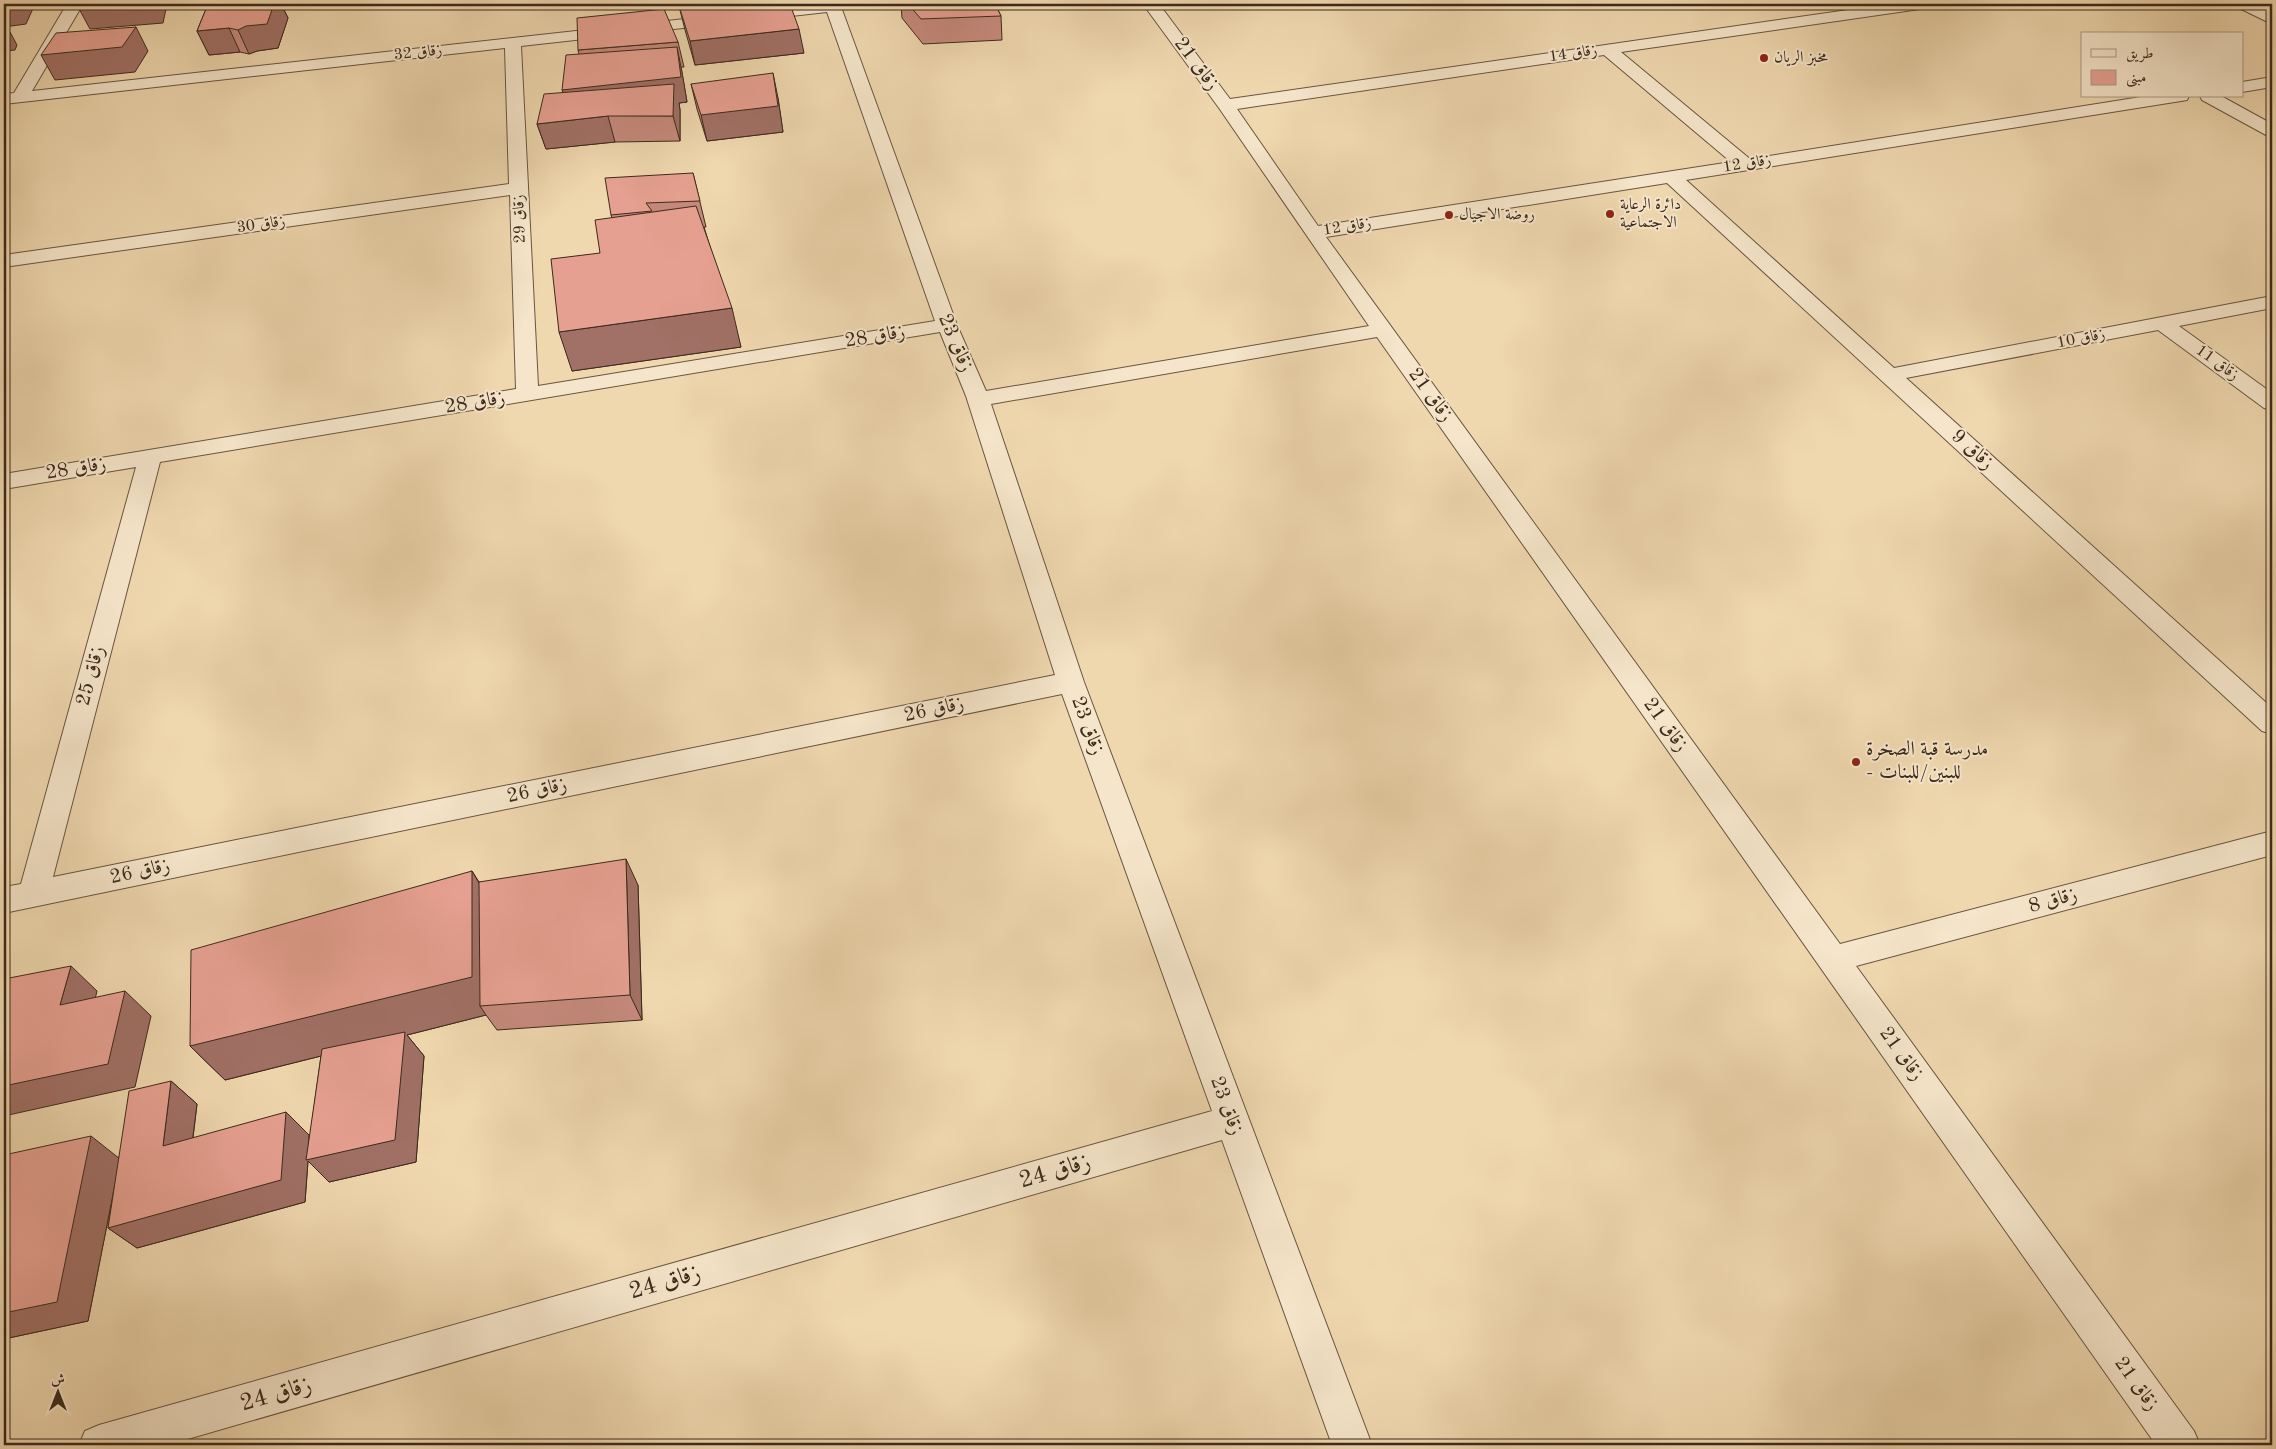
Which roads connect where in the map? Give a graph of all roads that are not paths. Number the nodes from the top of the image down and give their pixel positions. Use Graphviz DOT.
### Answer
graph roads {
  1 [pos="75,4"];
  2 [pos="1151,4"];
  3 [pos="1920,4"];
  4 [pos="2242,4"];
  5 [pos="832,5"];
  6 [pos="2272,19"];
  7 [pos="513,42"];
  8 [pos="1607,49"];
  9 [pos="2272,82"];
  10 [pos="2244,87"];
  11 [pos="12,98"];
  12 [pos="2168,98"];
  13 [pos="2212,98"];
  14 [pos="1226,105"];
  15 [pos="2272,132"];
  16 [pos="1745,164"];
  17 [pos="1671,176"];
  18 [pos="518,188"];
  19 [pos="1313,232"];
  20 [pos="4,262"];
  21 [pos="2272,302"];
  22 [pos="2162,323"];
  23 [pos="947,325"];
  24 [pos="1383,330"];
  25 [pos="1890,375"];
  26 [pos="527,395"];
  27 [pos="978,399"];
  28 [pos="2272,403"];
  29 [pos="150,457"];
  30 [pos="4,481"];
  31 [pos="1071,682"];
  32 [pos="2272,724"];
  33 [pos="2272,843"];
  34 [pos="33,894"];
  35 [pos="4,900"];
  36 [pos="1834,960"];
  37 [pos="1232,1121"];
  38 [pos="99,1445"];
  39 [pos="1352,1445"];
  40 [pos="2180,1445"];
  1 -- 11 [label="street"];
  2 -- 14 [label="street, زقاق 21"];
  3 -- 8 [label="street, زقاق 14"];
  4 -- 6 [label="street"];
  5 -- 7 [label="street, زقاق 32"];
  5 -- 23 [label="street, زقاق 23"];
  7 -- 11 [label="street, زقاق 32"];
  7 -- 18 [label="street, زقاق 29"];
  8 -- 14 [label="street, زقاق 14"];
  8 -- 16 [label="street"];
  9 -- 10 [label="street"];
  12 -- 16 [label="street, زقاق 12"];
  13 -- 15 [label="street"];
  14 -- 19 [label="street, زقاق 21"];
  16 -- 17 [label="street, زقاق 12"];
  17 -- 19 [label="street, زقاق 12"];
  17 -- 25 [label="street, زقاق 9"];
  18 -- 20 [label="street, زقاق 30"];
  18 -- 26 [label="street, زقاق 29"];
  19 -- 24 [label="street, زقاق 21"];
  21 -- 22 [label="street, زقاق 10"];
  22 -- 25 [label="street, زقاق 10"];
  22 -- 28 [label="street, زقاق 11"];
  23 -- 26 [label="street, زقاق 28"];
  23 -- 27 [label="street, زقاق 23"];
  24 -- 27 [label="street"];
  24 -- 36 [label="street, زقاق 21"];
  25 -- 32 [label="street, زقاق 9"];
  26 -- 29 [label="street, زقاق 28"];
  27 -- 31 [label="street, زقاق 23"];
  29 -- 30 [label="street, زقاق 28"];
  29 -- 34 [label="street, زقاق 25"];
  31 -- 34 [label="street, زقاق 26"];
  31 -- 37 [label="street, زقاق 23"];
  33 -- 36 [label="street, زقاق 8"];
  34 -- 35 [label="street, زقاق 26"];
  36 -- 40 [label="street, زقاق 21"];
  37 -- 38 [label="street, زقاق 24"];
  37 -- 39 [label="street, زقاق 23"];
}
